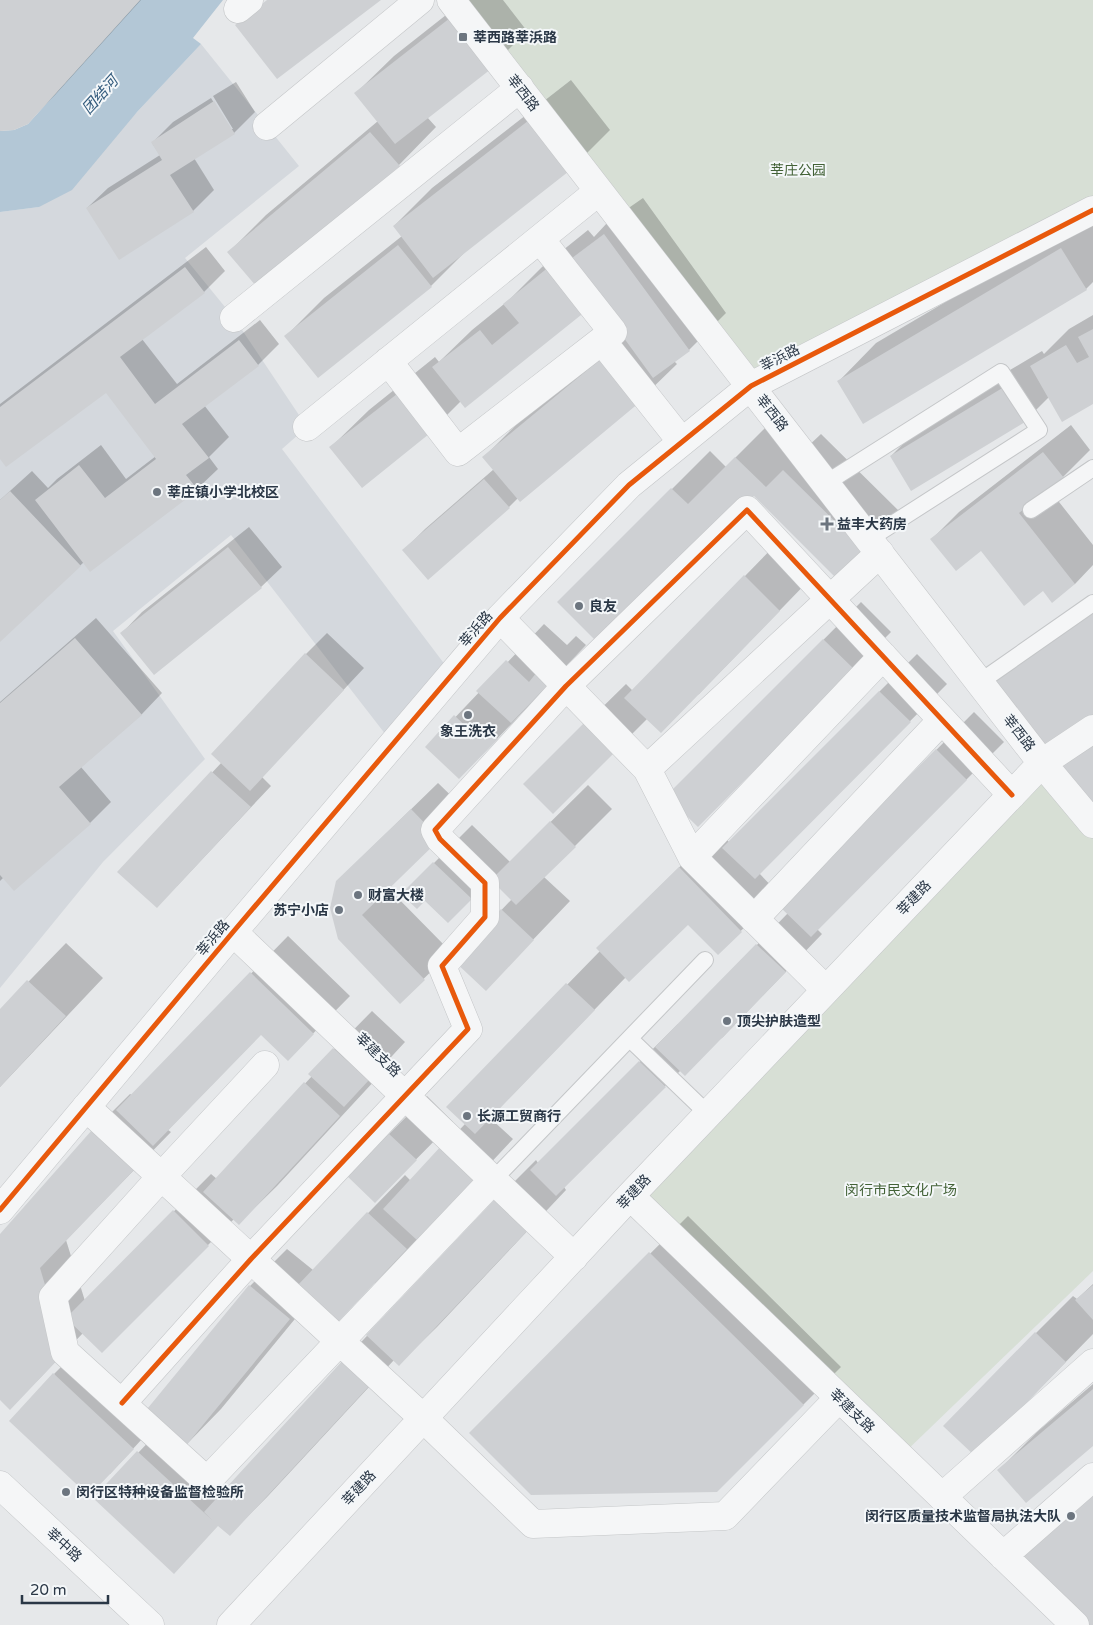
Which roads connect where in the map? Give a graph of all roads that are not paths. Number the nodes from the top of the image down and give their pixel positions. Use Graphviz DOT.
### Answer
graph roads {
  1 [pos="420,0"];
  2 [pos="451,0"];
  3 [pos="520,88"];
  4 [pos="267,126"];
  5 [pos="599,191"];
  6 [pos="1093,210"];
  7 [pos="540,239"];
  8 [pos="234,318"];
  9 [pos="602,341"];
  10 [pos="388,361"];
  11 [pos="751,386"];
  12 [pos="307,427"];
  13 [pos="682,442"];
  14 [pos="1093,468"];
  15 [pos="826,484"];
  16 [pos="1031,510"];
  17 [pos="875,546"];
  18 [pos="831,599"];
  19 [pos="1093,603"];
  20 [pos="500,618"];
  21 [pos="883,656"];
  22 [pos="980,682"];
  23 [pos="566,686"];
  24 [pos="942,720"];
  25 [pos="1093,729"];
  26 [pos="1042,763"];
  27 [pos="647,769"];
  28 [pos="1012,795"];
  29 [pos="1093,824"];
  30 [pos="692,857"];
  31 [pos="754,919"];
  32 [pos="233,932"];
  33 [pos="705,960"];
  34 [pos="826,990"];
  35 [pos="630,1039"];
  36 [pos="265,1065"];
  37 [pos="404,1095"];
  38 [pos="86,1108"];
  39 [pos="708,1114"];
  40 [pos="161,1177"];
  41 [pos="493,1180"];
  42 [pos="4,1196"];
  43 [pos="630,1196"];
  44 [pos="574,1257"];
  45 [pos="251,1259"];
  46 [pos="340,1341"];
  47 [pos="1093,1363"];
  48 [pos="839,1398"];
  49 [pos="122,1403"];
  50 [pos="424,1418"];
  51 [pos="1093,1477"];
  52 [pos="0,1485"];
  53 [pos="942,1497"];
  54 [pos="1003,1556"];
  55 [pos="150,1625"];
  56 [pos="232,1625"];
  57 [pos="1075,1625"];
  1 -- 4 [label="street"];
  2 -- 3 [label="street, 莘西路"];
  3 -- 5 [label="street, 莘西路"];
  3 -- 8 [label="street"];
  5 -- 7 [label="street"];
  5 -- 11 [label="street, 莘西路"];
  6 -- 11 [label="street, 莘浜路"];
  7 -- 9 [label="street"];
  7 -- 10 [label="street"];
  9 -- 10 [label="street"];
  9 -- 13 [label="street"];
  10 -- 12 [label="street"];
  11 -- 13 [label="street, 莘浜路"];
  11 -- 15 [label="street, 莘西路"];
  13 -- 20 [label="street, 莘浜路"];
  14 -- 16 [label="lane"];
  15 -- 17 [label="street, 莘西路"];
  15 -- 17 [label="lane"];
  17 -- 18 [label="street"];
  17 -- 22 [label="street, 莘西路"];
  18 -- 21 [label="street"];
  18 -- 23 [label="street"];
  18 -- 27 [label="street"];
  19 -- 22 [label="lane"];
  20 -- 23 [label="street"];
  20 -- 32 [label="street, 莘浜路"];
  21 -- 24 [label="street"];
  21 -- 30 [label="street"];
  22 -- 26 [label="street, 莘西路"];
  23 -- 27 [label="street"];
  23 -- 37 [label="street"];
  24 -- 28 [label="street"];
  24 -- 31 [label="street"];
  25 -- 26 [label="street, 莘建路"];
  26 -- 28 [label="street, 莘建路"];
  26 -- 29 [label="street, 莘西路"];
  27 -- 30 [label="street"];
  28 -- 34 [label="street, 莘建路"];
  30 -- 31 [label="street"];
  31 -- 34 [label="street"];
  32 -- 37 [label="street, 莘建支路"];
  32 -- 38 [label="street, 莘浜路"];
  33 -- 35 [label="lane"];
  34 -- 39 [label="street, 莘建路"];
  35 -- 39 [label="lane"];
  35 -- 41 [label="lane"];
  36 -- 40 [label="street"];
  37 -- 41 [label="street, 莘建支路"];
  37 -- 45 [label="street"];
  38 -- 40 [label="street"];
  38 -- 42 [label="street, 莘浜路"];
  39 -- 43 [label="street, 莘建路"];
  40 -- 45 [label="street"];
  40 -- 49 [label="street"];
  41 -- 44 [label="street, 莘建支路"];
  41 -- 46 [label="street"];
  43 -- 44 [label="street, 莘建路"];
  43 -- 48 [label="street, 莘建支路"];
  44 -- 50 [label="street, 莘建路"];
  45 -- 46 [label="street"];
  45 -- 49 [label="street"];
  46 -- 49 [label="street"];
  46 -- 50 [label="street"];
  47 -- 53 [label="street"];
  48 -- 50 [label="street"];
  48 -- 53 [label="street, 莘建支路"];
  50 -- 56 [label="street, 莘建路"];
  51 -- 54 [label="street"];
  52 -- 55 [label="street, 莘中路"];
  53 -- 54 [label="street, 莘建支路"];
  54 -- 57 [label="street, 莘建支路"];
}
